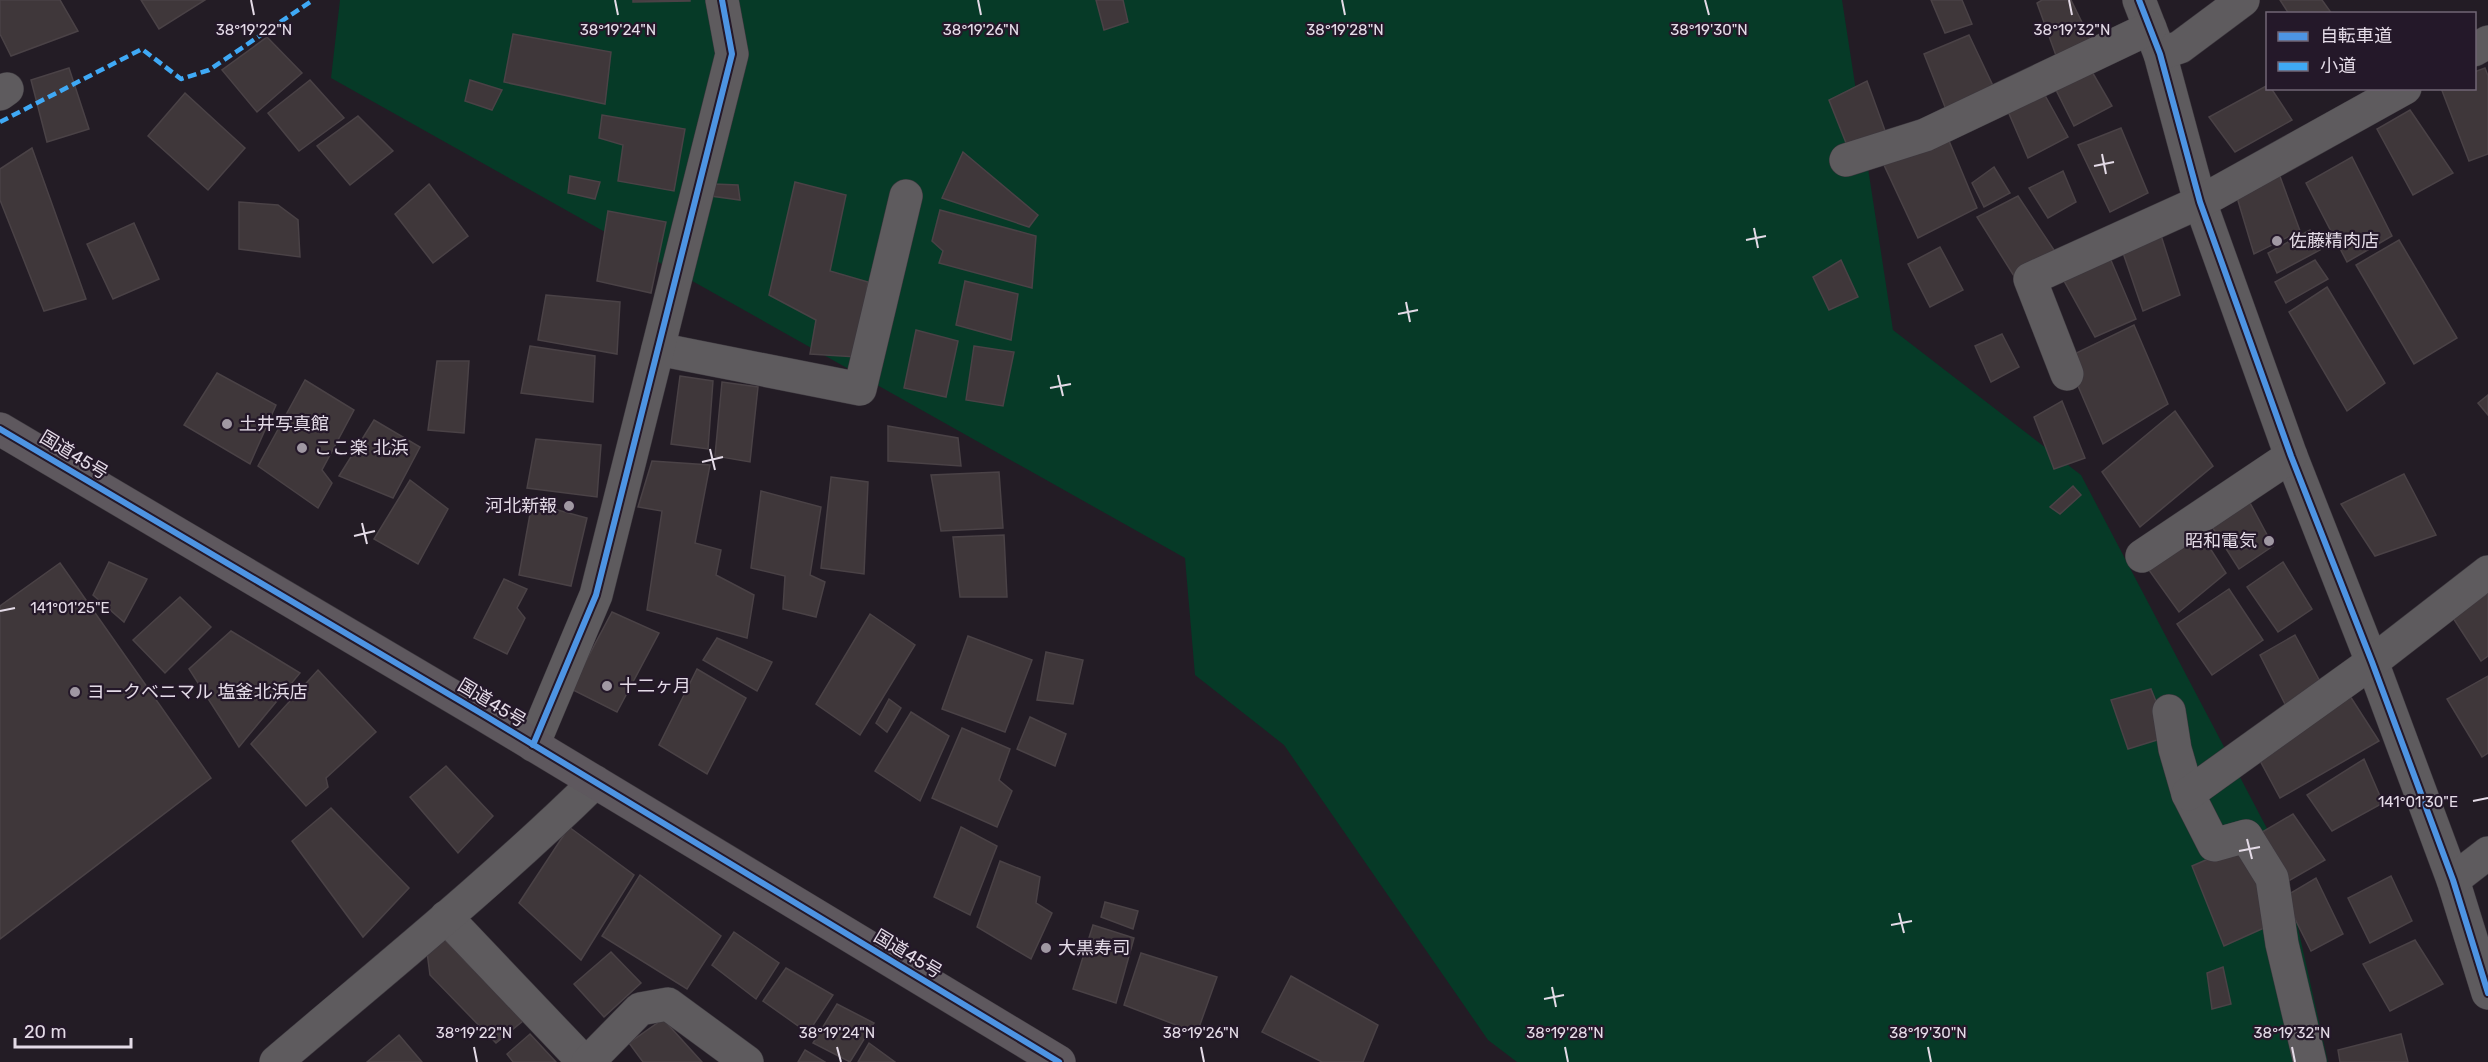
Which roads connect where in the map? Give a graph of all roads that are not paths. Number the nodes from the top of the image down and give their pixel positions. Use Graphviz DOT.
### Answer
graph roads {
  1 [pos="722,0"];
  2 [pos="2243,0"];
  3 [pos="2150,28"];
  4 [pos="2401,90"];
  5 [pos="1846,160"];
  6 [pos="906,196"];
  7 [pos="2200,202"];
  8 [pos="658,349"];
  9 [pos="2067,374"];
  10 [pos="0,430"];
  11 [pos="2291,456"];
  12 [pos="2142,556"];
  13 [pos="2488,572"];
  14 [pos="2372,662"];
  15 [pos="2169,711"];
  16 [pos="533,745"];
  17 [pos="595,782"];
  18 [pos="2188,794"];
  19 [pos="2488,853"];
  20 [pos="2453,880"];
  21 [pos="446,917"];
  22 [pos="2488,993"];
  23 [pos="1026,1054"];
  24 [pos="276,1062"];
  25 [pos="586,1062"];
  26 [pos="747,1062"];
  27 [pos="1059,1062"];
  28 [pos="2310,1062"];
  1 -- 8 [label="street"];
  2 -- 3 [label="street"];
  3 -- 5 [label="street"];
  3 -- 7 [label="street"];
  4 -- 7 [label="street"];
  6 -- 8 [label="street"];
  7 -- 9 [label="street"];
  7 -- 11 [label="street"];
  8 -- 16 [label="street"];
  10 -- 16 [label="highway, 国道45号"];
  11 -- 12 [label="street"];
  11 -- 14 [label="street"];
  13 -- 14 [label="street"];
  14 -- 18 [label="street"];
  14 -- 20 [label="street"];
  15 -- 18 [label="street"];
  16 -- 17 [label="highway, 国道45号"];
  17 -- 21 [label="street"];
  17 -- 23 [label="highway, 国道45号"];
  18 -- 28 [label="street"];
  19 -- 20 [label="street"];
  20 -- 22 [label="street"];
  21 -- 24 [label="street"];
  21 -- 25 [label="street"];
  23 -- 27 [label="highway, 国道45号"];
  25 -- 26 [label="street"];
}
